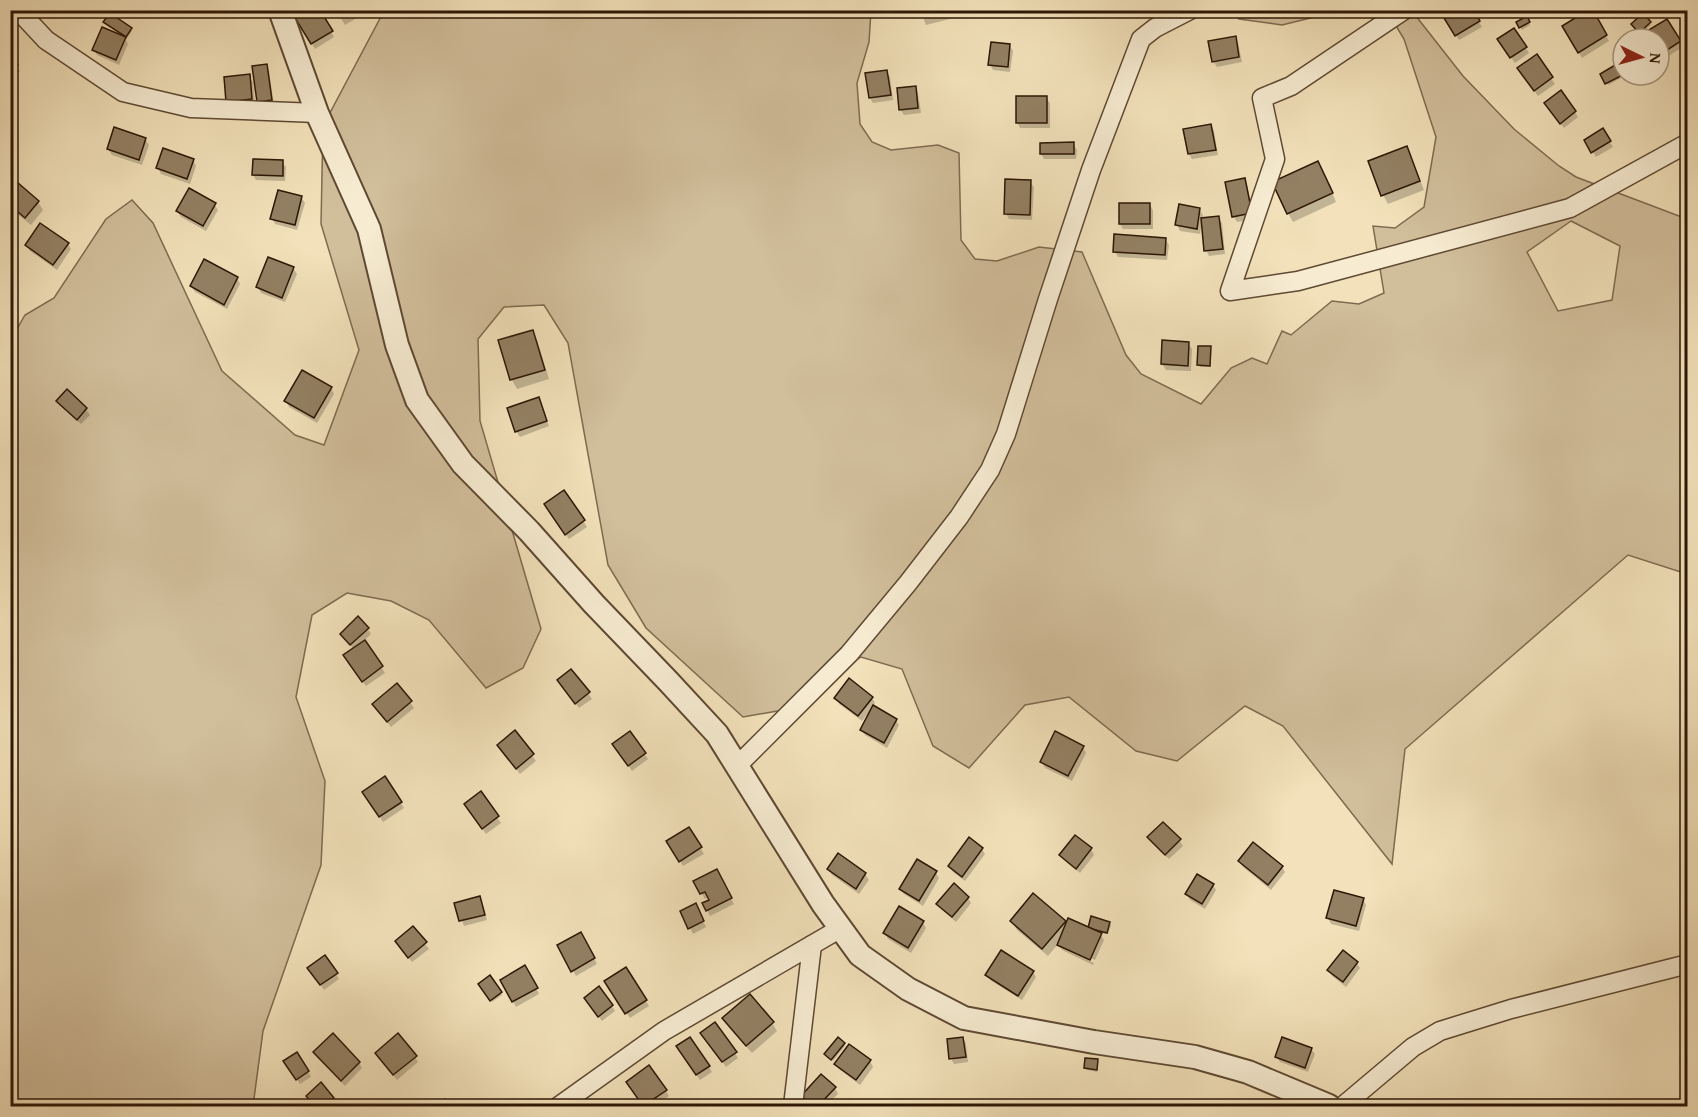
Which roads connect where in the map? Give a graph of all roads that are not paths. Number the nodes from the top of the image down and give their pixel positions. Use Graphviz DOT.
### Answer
graph roads {
  1 [pos="18,10"];
  2 [pos="280,10"];
  3 [pos="1190,10"];
  4 [pos="1404,10"];
  5 [pos="317,113"];
  6 [pos="1688,143"];
  7 [pos="737,766"];
  8 [pos="841,928"];
  9 [pos="812,945"];
  10 [pos="1688,964"];
  11 [pos="559,1107"];
  12 [pos="793,1107"];
  13 [pos="1329,1107"];
  14 [pos="1343,1107"];
  1 -- 5 [label="street"];
  2 -- 5 [label="street"];
  3 -- 7 [label="street"];
  4 -- 6 [label="street"];
  5 -- 7 [label="street"];
  7 -- 8 [label="street"];
  8 -- 9 [label="street"];
  8 -- 13 [label="street"];
  9 -- 11 [label="street"];
  9 -- 12 [label="street"];
  10 -- 14 [label="street"];
}
